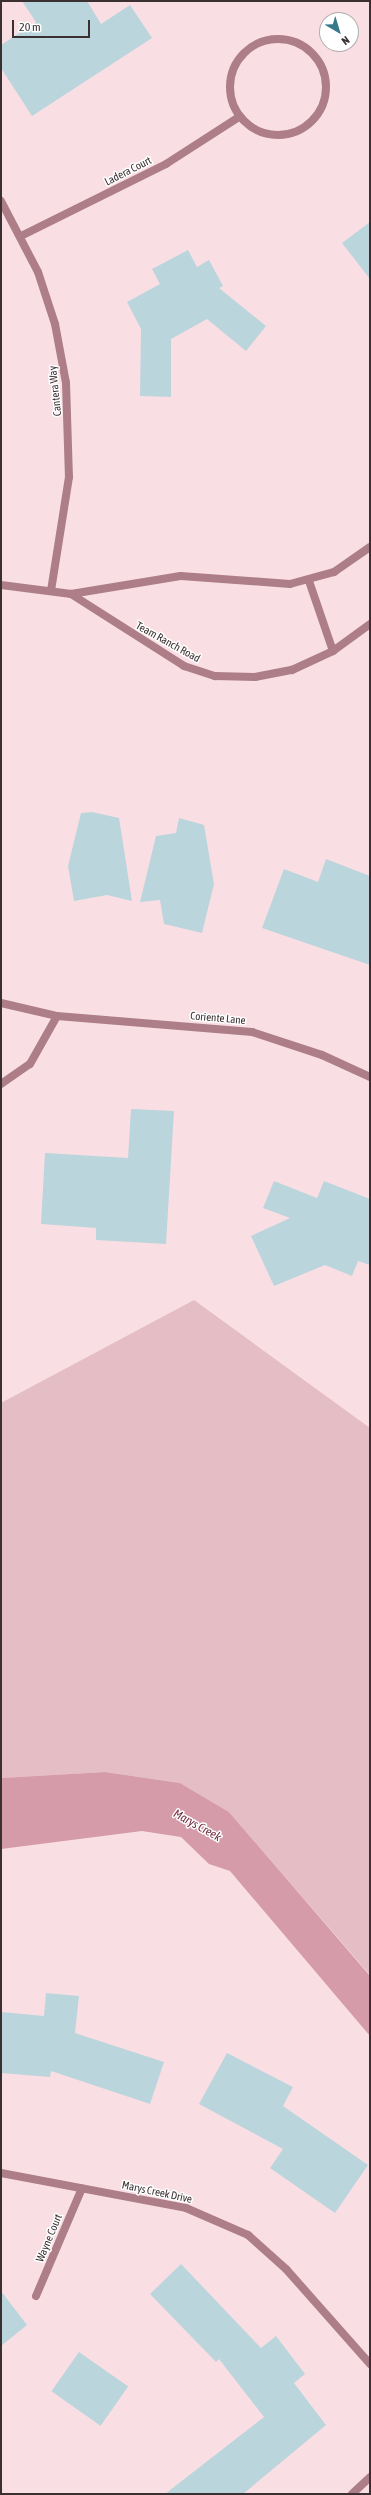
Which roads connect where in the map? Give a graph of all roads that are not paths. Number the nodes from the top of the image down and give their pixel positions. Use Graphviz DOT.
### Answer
graph roads {
  1 [pos="239,117"];
  2 [pos="1,201"];
  3 [pos="21,236"];
  4 [pos="370,547"];
  5 [pos="309,581"];
  6 [pos="1,585"];
  7 [pos="51,591"];
  8 [pos="71,594"];
  9 [pos="370,624"];
  10 [pos="333,651"];
  11 [pos="1,1003"];
  12 [pos="57,1016"];
  13 [pos="370,1077"];
  14 [pos="1,1084"];
  15 [pos="1,2172"];
  16 [pos="82,2188"];
  17 [pos="36,2296"];
  18 [pos="370,2364"];
  19 [pos="370,2477"];
  20 [pos="352,2494"];
  1 -- 1 [label="street"];
  1 -- 3 [label="street, Ladera Court"];
  2 -- 3 [label="street, Cantera Way"];
  3 -- 7 [label="street, Cantera Way"];
  4 -- 5 [label="street, Team Ranch Road"];
  5 -- 8 [label="street, Team Ranch Road"];
  5 -- 10 [label="street"];
  6 -- 7 [label="street, Team Ranch Road"];
  7 -- 8 [label="street, Team Ranch Road"];
  8 -- 10 [label="street, Team Ranch Road"];
  9 -- 10 [label="street, Team Ranch Road"];
  11 -- 12 [label="street, Coriente Lane"];
  12 -- 13 [label="street, Coriente Lane"];
  12 -- 14 [label="street"];
  15 -- 16 [label="street, Marys Creek Drive"];
  16 -- 17 [label="street, Wayne Court"];
  16 -- 18 [label="street, Marys Creek Drive"];
  19 -- 20 [label="street"];
}
